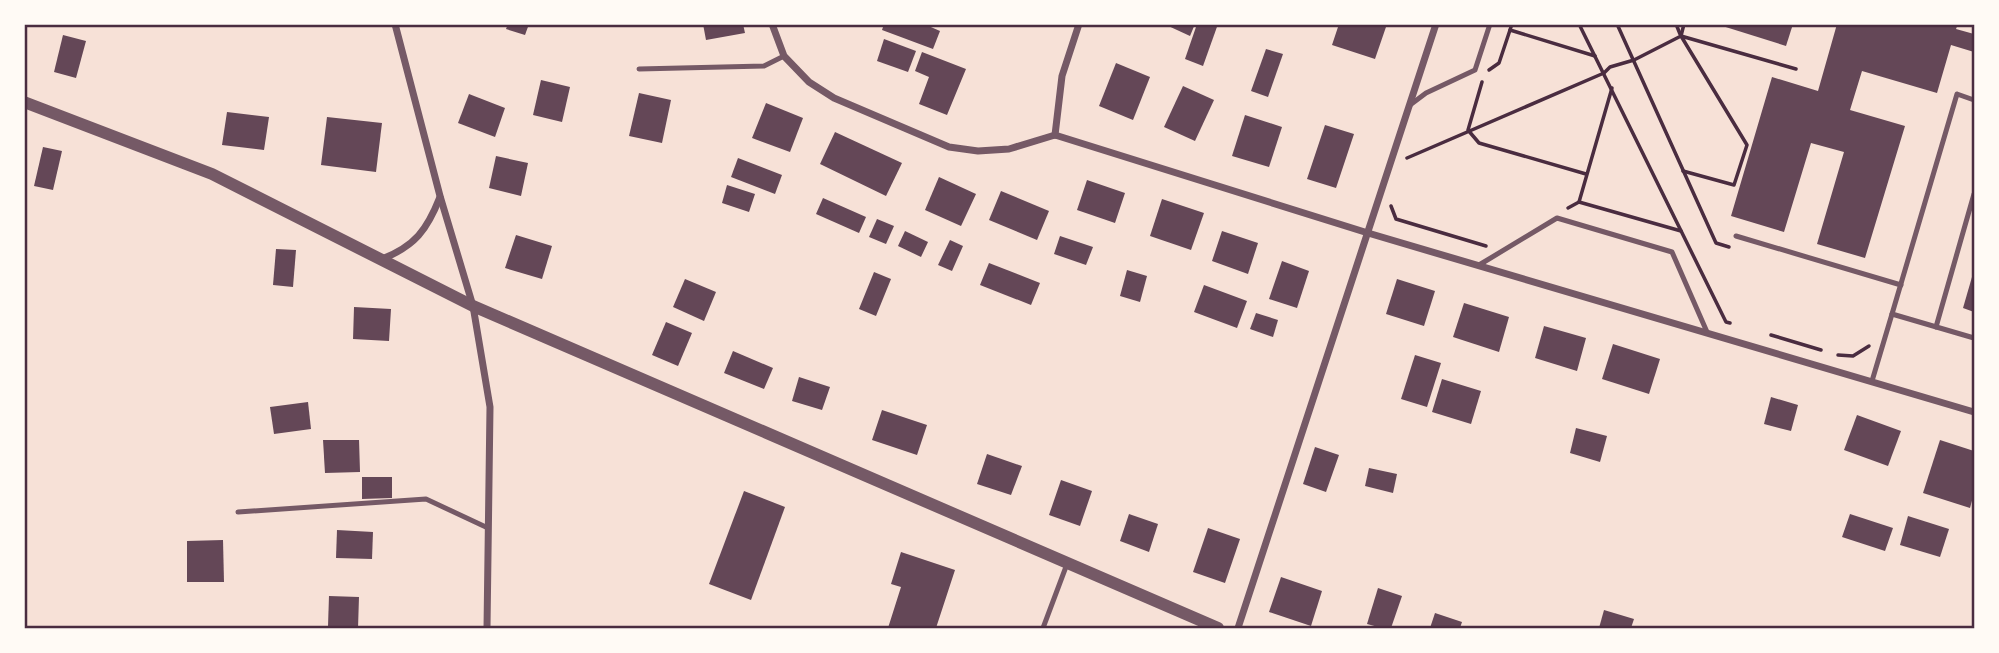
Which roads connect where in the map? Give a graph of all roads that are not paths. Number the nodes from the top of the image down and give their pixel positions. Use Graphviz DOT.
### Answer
graph roads {
  1 [pos="395,24"];
  2 [pos="772,24"];
  3 [pos="1079,24"];
  4 [pos="1436,24"];
  5 [pos="1490,24"];
  6 [pos="784,56"];
  7 [pos="639,69"];
  8 [pos="1975,100"];
  9 [pos="24,102"];
  10 [pos="1410,105"];
  11 [pos="1055,135"];
  12 [pos="1975,194"];
  13 [pos="440,196"];
  14 [pos="1368,233"];
  15 [pos="1736,236"];
  16 [pos="382,260"];
  17 [pos="1479,265"];
  18 [pos="1901,285"];
  19 [pos="473,306"];
  20 [pos="1892,314"];
  21 [pos="1936,327"];
  22 [pos="1707,332"];
  23 [pos="1975,338"];
  24 [pos="1872,381"];
  25 [pos="1975,412"];
  26 [pos="238,512"];
  27 [pos="488,528"];
  28 [pos="1067,564"];
  29 [pos="487,628"];
  30 [pos="1043,628"];
  31 [pos="1217,628"];
  32 [pos="1238,628"];
  1 -- 13 [label="street"];
  2 -- 6 [label="street"];
  3 -- 11 [label="street"];
  4 -- 10 [label="street"];
  5 -- 10 [label="lane"];
  6 -- 7 [label="lane"];
  6 -- 11 [label="street"];
  8 -- 18 [label="lane"];
  9 -- 16 [label="street"];
  10 -- 14 [label="street"];
  11 -- 14 [label="street"];
  12 -- 21 [label="lane"];
  13 -- 16 [label="street"];
  13 -- 19 [label="street"];
  14 -- 17 [label="street"];
  14 -- 32 [label="street"];
  15 -- 18 [label="lane"];
  16 -- 19 [label="street"];
  17 -- 22 [label="street"];
  17 -- 22 [label="lane"];
  18 -- 20 [label="lane"];
  19 -- 27 [label="street"];
  19 -- 28 [label="street"];
  20 -- 21 [label="lane"];
  20 -- 24 [label="lane"];
  21 -- 23 [label="lane"];
  22 -- 24 [label="street"];
  24 -- 25 [label="street"];
  26 -- 27 [label="lane"];
  27 -- 29 [label="street"];
  28 -- 30 [label="lane"];
  28 -- 31 [label="street"];
}
